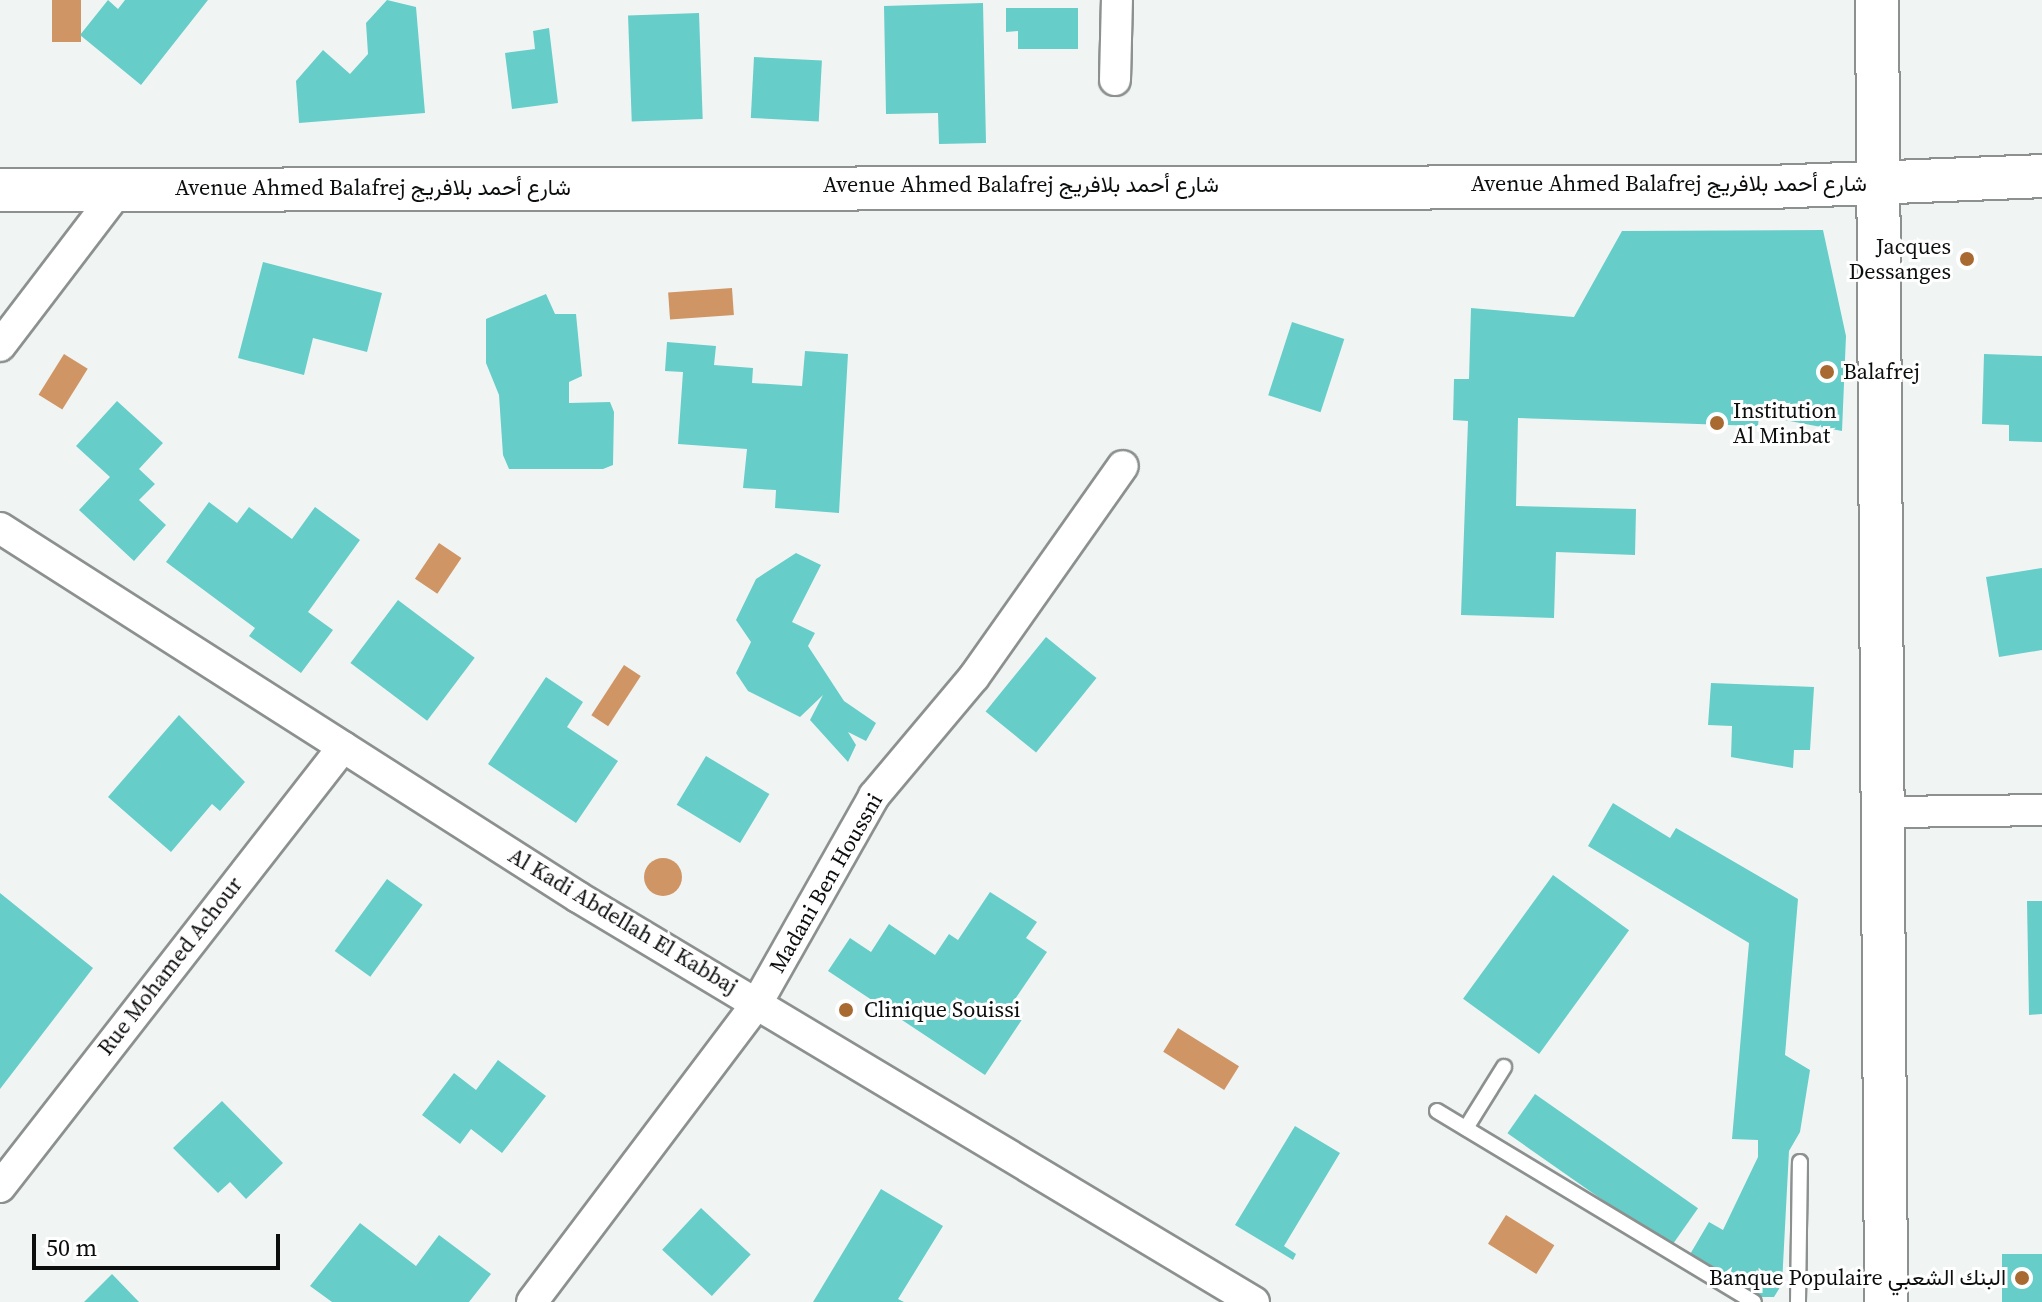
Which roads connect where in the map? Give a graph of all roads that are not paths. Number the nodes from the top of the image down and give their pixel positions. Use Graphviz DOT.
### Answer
graph roads {
  1 [pos="1117,0"];
  2 [pos="1877,0"];
  3 [pos="1115,80"];
  4 [pos="2042,176"];
  5 [pos="1880,184"];
  6 [pos="0,190"];
  7 [pos="119,190"];
  8 [pos="0,346"];
  9 [pos="1123,466"];
  10 [pos="0,528"];
  11 [pos="343,747"];
  12 [pos="2042,810"];
  13 [pos="1888,812"];
  14 [pos="757,1003"];
  15 [pos="1504,1067"];
  16 [pos="1437,1111"];
  17 [pos="1466,1128"];
  18 [pos="1800,1162"];
  19 [pos="0,1187"];
  20 [pos="532,1302"];
  21 [pos="1254,1302"];
  22 [pos="1754,1302"];
  23 [pos="1798,1302"];
  24 [pos="1886,1302"];
  1 -- 3 [label="street"];
  2 -- 5 [label="main road"];
  4 -- 5 [label="main road, Avenue Ahmed Balafrej شارع أحمد بلافريج"];
  5 -- 7 [label="main road, Avenue Ahmed Balafrej شارع أحمد بلافريج"];
  5 -- 13 [label="main road"];
  6 -- 7 [label="main road, Avenue Ahmed Balafrej شارع أحمد بلافريج"];
  7 -- 8 [label="street"];
  9 -- 14 [label="street, Madani Ben Houssni"];
  10 -- 11 [label="street, Al Kadi Abdellah El Kabbaj"];
  11 -- 14 [label="street, Al Kadi Abdellah El Kabbaj"];
  11 -- 19 [label="street, Rue Mohamed Achour"];
  12 -- 13 [label="street"];
  13 -- 24 [label="main road"];
  14 -- 20 [label="street, Madani Ben Houssni"];
  14 -- 21 [label="street, Al Kadi Abdellah El Kabbaj"];
  15 -- 17 [label="lane"];
  16 -- 17 [label="lane"];
  17 -- 22 [label="lane"];
  18 -- 23 [label="lane"];
}
